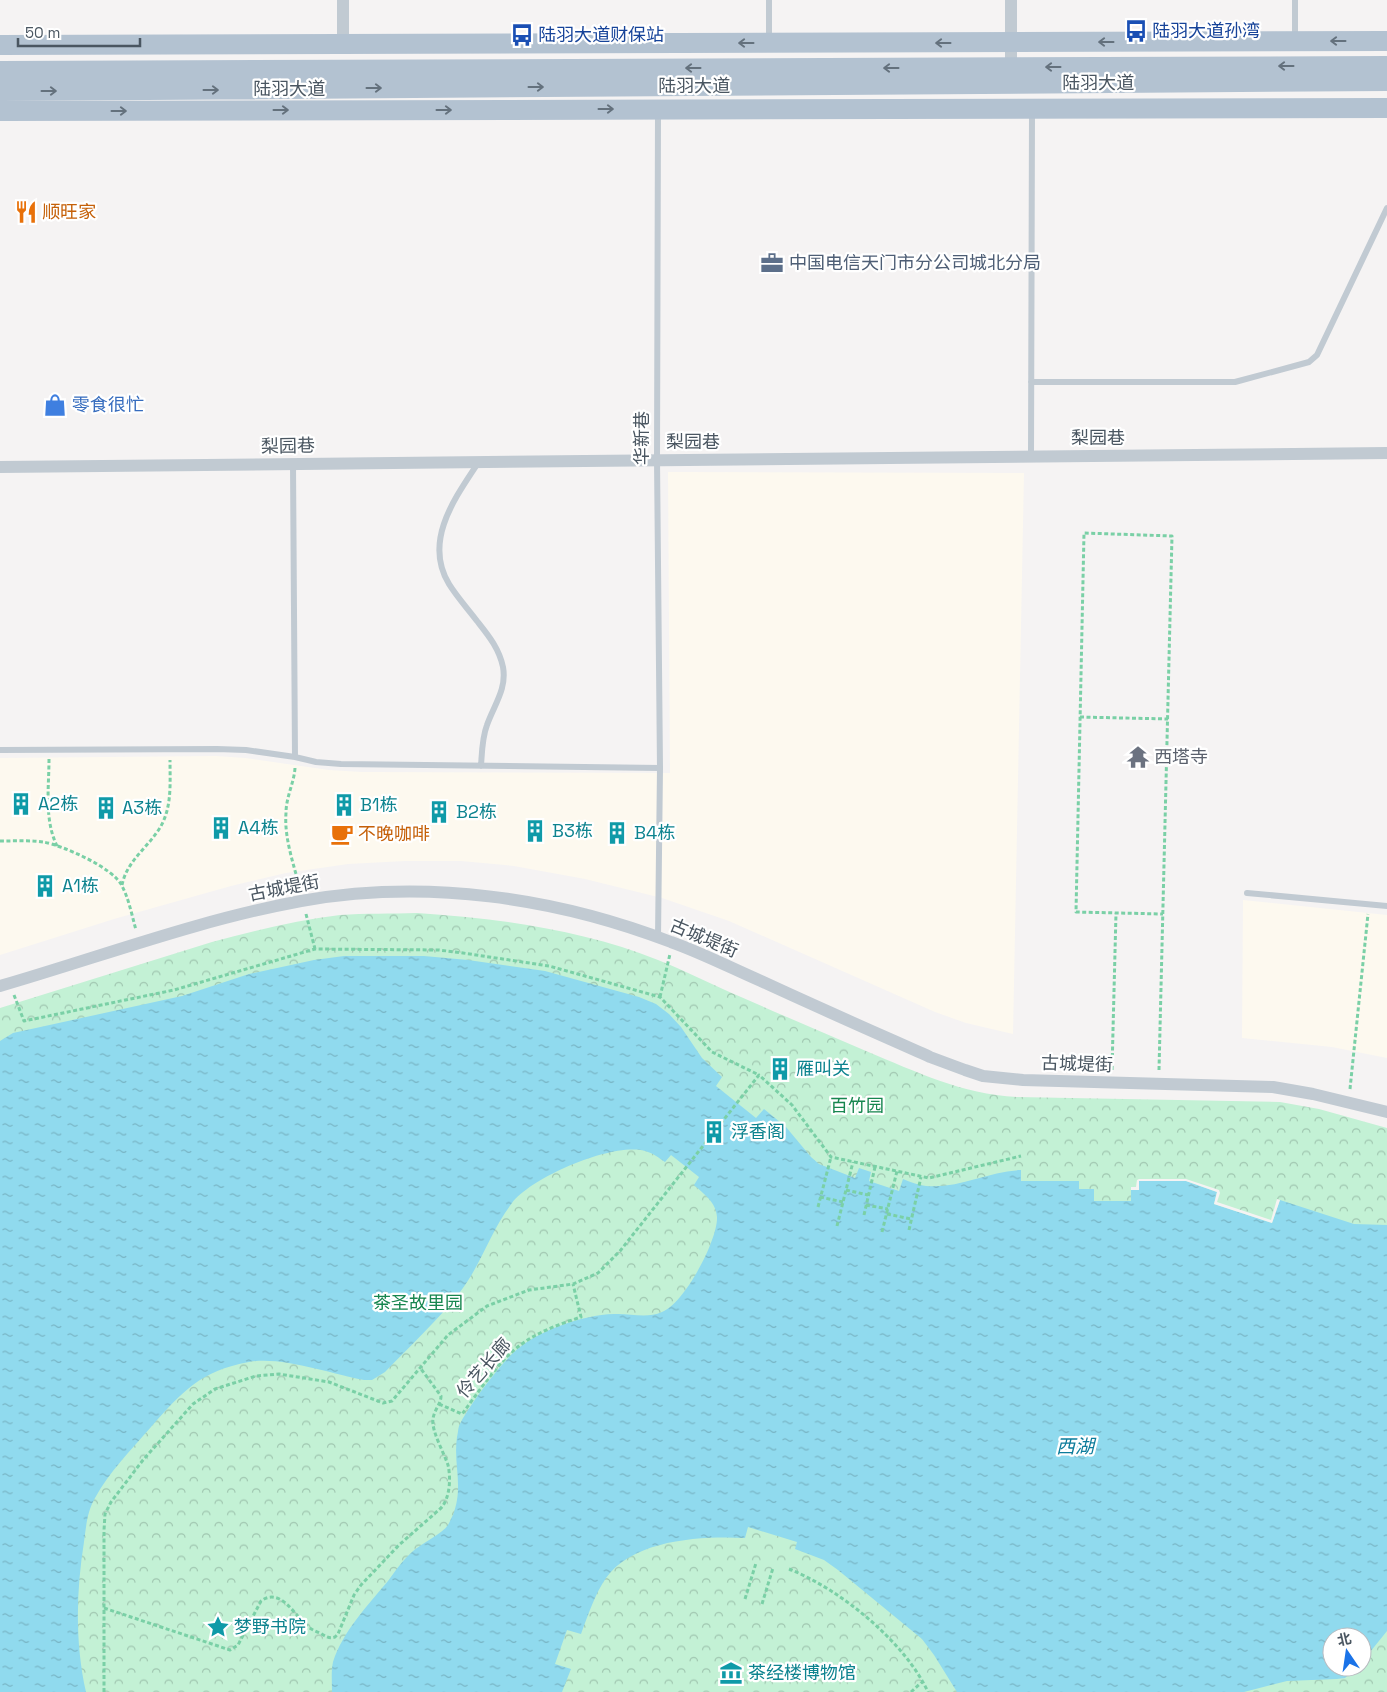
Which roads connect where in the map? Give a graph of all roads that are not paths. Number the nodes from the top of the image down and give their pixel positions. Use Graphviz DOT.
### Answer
graph roads {
  1 [pos="343,0"];
  2 [pos="768,0"];
  3 [pos="1011,0"];
  4 [pos="1295,0"];
  5 [pos="1387,40"];
  6 [pos="1295,41"];
  7 [pos="769,43"];
  8 [pos="1011,43"];
  9 [pos="343,44"];
  10 [pos="0,45"];
  11 [pos="1387,66"];
  12 [pos="1011,67"];
  13 [pos="0,70"];
  14 [pos="1387,81"];
  15 [pos="0,91"];
  16 [pos="1032,108"];
  17 [pos="1387,108"];
  18 [pos="658,109"];
  19 [pos="0,111"];
  20 [pos="1387,208"];
  21 [pos="1031,382"];
  22 [pos="1387,453"];
  23 [pos="1031,456"];
  24 [pos="656,460"];
  25 [pos="479,462"];
  26 [pos="293,464"];
  27 [pos="0,467"];
  28 [pos="0,750"];
  29 [pos="295,757"];
  30 [pos="481,766"];
  31 [pos="660,768"];
  32 [pos="1247,893"];
  33 [pos="1387,906"];
  34 [pos="658,937"];
  35 [pos="5,985"];
  36 [pos="1387,1112"];
  1 -- 9 [label="street"];
  2 -- 7 [label="lane"];
  3 -- 8 [label="street"];
  4 -- 6 [label="lane"];
  5 -- 6 [label="main road, one-way"];
  6 -- 8 [label="main road, one-way"];
  8 -- 7 [label="main road, one-way"];
  7 -- 9 [label="main road, one-way"];
  8 -- 12 [label="street"];
  9 -- 10 [label="main road"];
  11 -- 12 [label="main road, 陆羽大道, one-way"];
  12 -- 13 [label="main road, 陆羽大道, one-way"];
  15 -- 14 [label="main road, 陆羽大道, one-way"];
  16 -- 17 [label="main road"];
  16 -- 18 [label="main road"];
  16 -- 21 [label="lane"];
  19 -- 18 [label="main road, one-way"];
  18 -- 24 [label="lane, 华新巷"];
  20 -- 21 [label="lane"];
  21 -- 23 [label="lane"];
  22 -- 23 [label="street, 梨园巷"];
  23 -- 24 [label="street, 梨园巷"];
  24 -- 25 [label="street, 梨园巷"];
  24 -- 31 [label="lane, 华新巷"];
  25 -- 26 [label="street, 梨园巷"];
  25 -- 30 [label="lane"];
  26 -- 27 [label="street, 梨园巷"];
  26 -- 29 [label="lane"];
  28 -- 29 [label="lane"];
  29 -- 30 [label="lane"];
  30 -- 31 [label="lane"];
  31 -- 34 [label="lane, 华新巷"];
  32 -- 33 [label="lane"];
  34 -- 35 [label="street, 古城堤街"];
  34 -- 36 [label="street, 古城堤街"];
}
